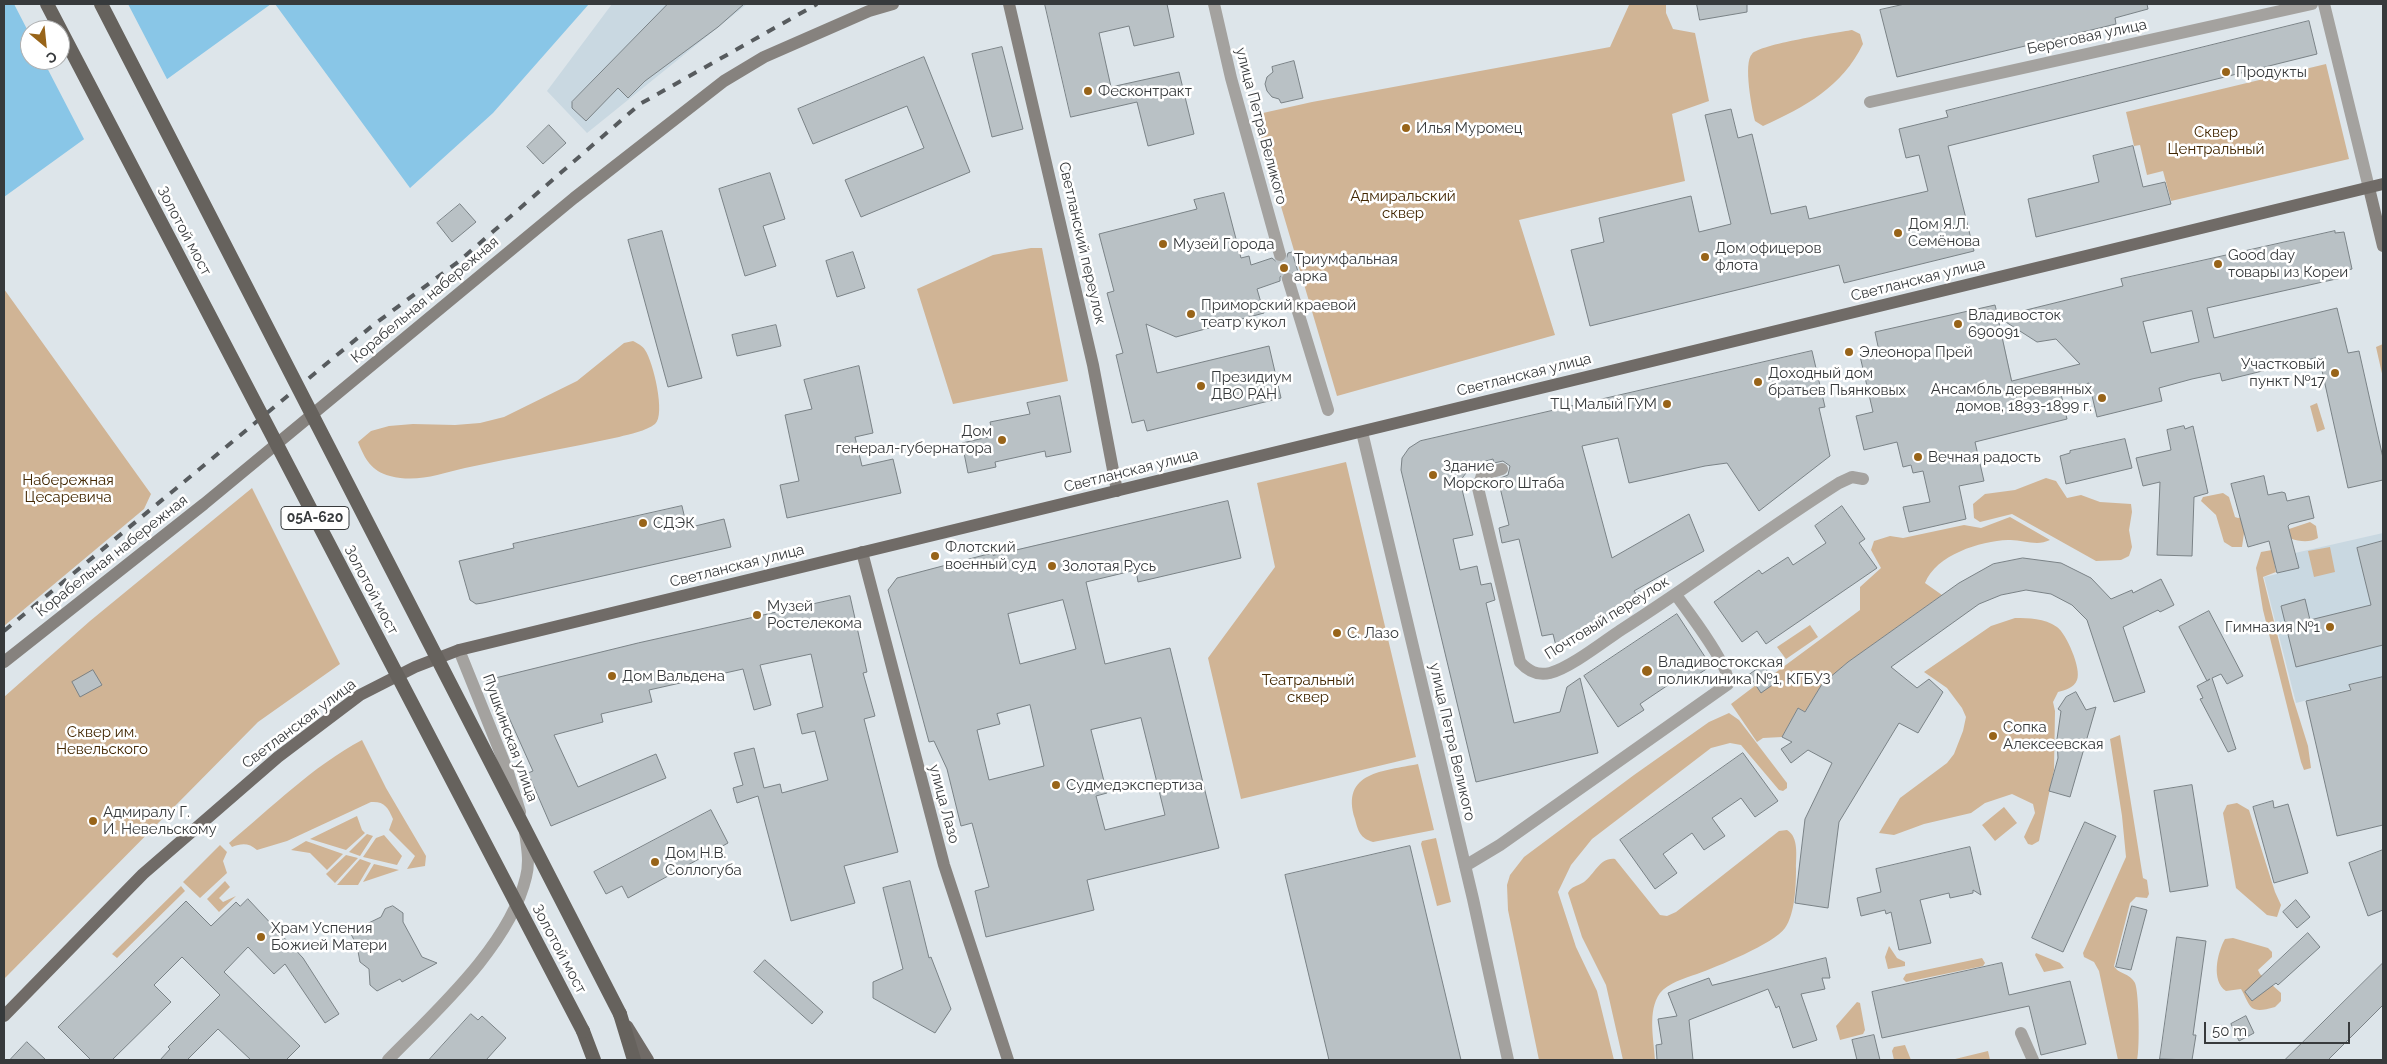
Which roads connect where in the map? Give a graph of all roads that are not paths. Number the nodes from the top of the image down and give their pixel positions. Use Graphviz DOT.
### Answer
graph roads {
  1 [pos="47,4"];
  2 [pos="102,4"];
  3 [pos="893,4"];
  4 [pos="1009,4"];
  5 [pos="1214,4"];
  6 [pos="2312,4"];
  7 [pos="2324,4"];
  8 [pos="1870,102"];
  9 [pos="2383,184"];
  10 [pos="2369,188"];
  11 [pos="2383,246"];
  12 [pos="1280,255"];
  13 [pos="1288,279"];
  14 [pos="1328,410"];
  15 [pos="1362,432"];
  16 [pos="1502,469"];
  17 [pos="1863,479"];
  18 [pos="1117,491"];
  19 [pos="862,552"];
  20 [pos="1676,595"];
  21 [pos="459,650"];
  22 [pos="4,662"];
  23 [pos="1465,866"];
  24 [pos="620,1014"];
  25 [pos="4,1016"];
  26 [pos="583,1032"];
  27 [pos="2021,1034"];
  28 [pos="388,1060"];
  29 [pos="589,1060"];
  30 [pos="594,1060"];
  31 [pos="634,1060"];
  32 [pos="648,1060"];
  33 [pos="1008,1060"];
  34 [pos="1508,1060"];
  35 [pos="2033,1060"];
  1 -- 26 [label="highway, Золотой мост / 05А-620, bridge"];
  2 -- 24 [label="highway, Золотой мост / 05А-620, bridge"];
  3 -- 22 [label="main road, Корабельная набережная"];
  4 -- 18 [label="main road, Светланский переулок"];
  5 -- 12 [label="street, улица Петра Великого"];
  6 -- 8 [label="street, Береговая улица"];
  7 -- 10 [label="street"];
  9 -- 10 [label="main road, Светланская улица"];
  10 -- 11 [label="main road"];
  10 -- 15 [label="main road, Светланская улица"];
  13 -- 14 [label="street"];
  15 -- 18 [label="main road, Светланская улица"];
  15 -- 23 [label="street, улица Петра Великого"];
  16 -- 20 [label="street, Почтовый переулок"];
  17 -- 20 [label="street, Почтовый переулок"];
  18 -- 19 [label="main road, Светланская улица"];
  19 -- 21 [label="main road, Светланская улица"];
  19 -- 33 [label="main road, улица Лазо"];
  20 -- 23 [label="street"];
  21 -- 25 [label="main road, Светланская улица"];
  21 -- 28 [label="street, Пушкинская улица"];
  23 -- 34 [label="street, улица Петра Великого"];
  24 -- 31 [label="highway, Золотой мост"];
  24 -- 32 [label="main road"];
  26 -- 29 [label="highway"];
  26 -- 30 [label="highway, Золотой мост"];
  27 -- 35 [label="street"];
}
